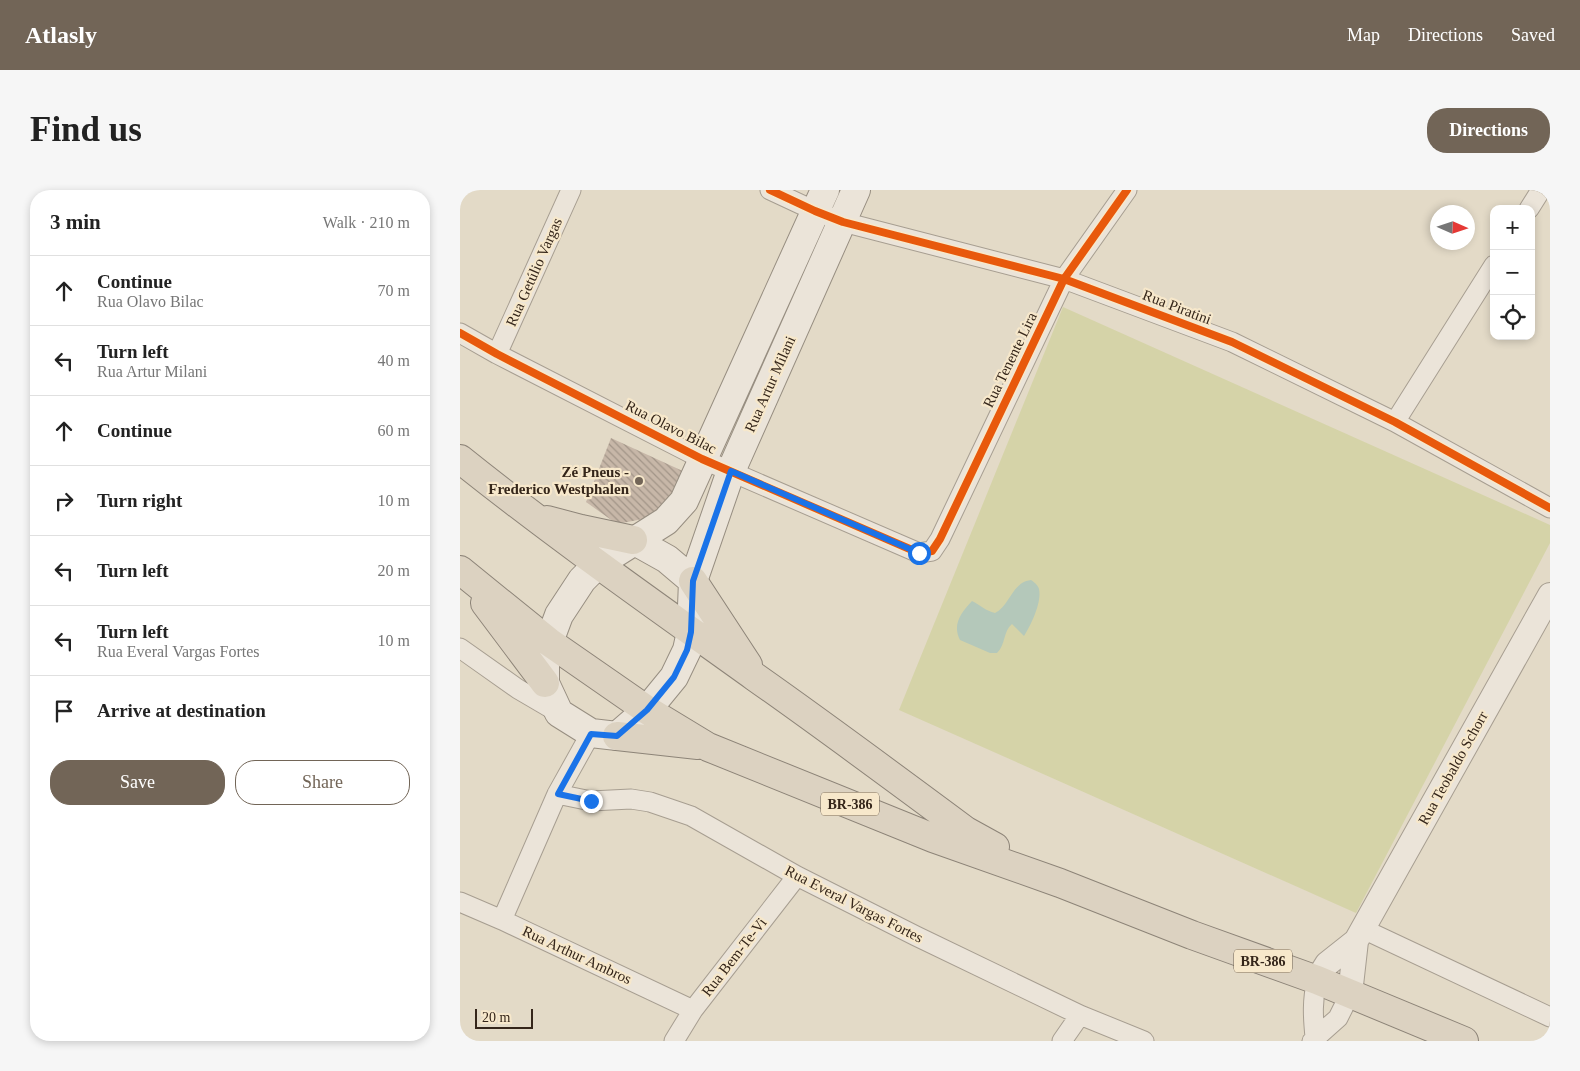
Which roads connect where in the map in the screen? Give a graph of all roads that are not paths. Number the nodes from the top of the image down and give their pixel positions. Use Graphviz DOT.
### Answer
graph roads {
  1 [pos="571,190"];
  2 [pos="770,190"];
  3 [pos="856,190"];
  4 [pos="1128,190"];
  5 [pos="1541,190"];
  6 [pos="820,201"];
  7 [pos="1532,205"];
  8 [pos="843,222"];
  9 [pos="1490,271"];
  10 [pos="1064,280"];
  11 [pos="772,305"];
  12 [pos="800,318"];
  13 [pos="460,333"];
  14 [pos="497,354"];
  15 [pos="1395,422"];
  16 [pos="460,459"];
  17 [pos="702,459"];
  18 [pos="731,471"];
  19 [pos="1550,508"];
  20 [pos="531,515"];
  21 [pos="633,540"];
  22 [pos="932,551"];
  23 [pos="598,564"];
  24 [pos="461,571"];
  25 [pos="693,581"];
  26 [pos="1550,595"];
  27 [pos="691,632"];
  28 [pos="549,642"];
  29 [pos="460,648"];
  30 [pos="755,676"];
  31 [pos="545,683"];
  32 [pos="647,710"];
  33 [pos="559,714"];
  34 [pos="591,734"];
  35 [pos="617,736"];
  36 [pos="708,747"];
  37 [pos="558,794"];
  38 [pos="797,876"];
  39 [pos="1060,882"];
  40 [pos="460,902"];
  41 [pos="502,920"];
  42 [pos="1360,935"];
  43 [pos="1317,980"];
  44 [pos="1350,994"];
  45 [pos="694,1010"];
  46 [pos="1080,1015"];
  47 [pos="1550,1017"];
  48 [pos="1316,1040"];
  49 [pos="674,1041"];
  50 [pos="1062,1041"];
  51 [pos="1144,1041"];
  52 [pos="1464,1041"];
  1 -- 14 [label="street, Rua Getúlio Vargas"];
  2 -- 6 [label="street, Rua Piratini"];
  3 -- 8 [label="main road, Rua Artur Milani"];
  4 -- 10 [label="street, Rua Tenente Lira"];
  5 -- 7 [label="street"];
  6 -- 8 [label="street, Rua Piratini"];
  6 -- 11 [label="main road, Rua Artur Milani"];
  8 -- 10 [label="street, Rua Piratini"];
  8 -- 12 [label="main road, Rua Artur Milani"];
  9 -- 15 [label="street"];
  10 -- 15 [label="street, Rua Piratini"];
  10 -- 22 [label="street, Rua Tenente Lira"];
  11 -- 12 [label="main road"];
  11 -- 17 [label="main road, Rua Artur Milani"];
  12 -- 18 [label="main road, Rua Artur Milani"];
  13 -- 14 [label="street, Rua Olavo Bilac"];
  14 -- 17 [label="street, Rua Olavo Bilac"];
  15 -- 19 [label="street, Rua Piratini"];
  16 -- 20 [label="highway, BR-386"];
  17 -- 18 [label="street, Rua Olavo Bilac"];
  17 -- 21 [label="main road, Rua Artur Milani"];
  18 -- 22 [label="street, Rua Olavo Bilac"];
  18 -- 25 [label="main road, Rua Artur Milani"];
  20 -- 21 [label="highway"];
  20 -- 23 [label="highway, BR-386"];
  21 -- 23 [label="main road, Rua Artur Milani"];
  21 -- 25 [label="main road"];
  23 -- 27 [label="highway, BR-386"];
  23 -- 28 [label="main road, Rua Artur Milani"];
  24 -- 28 [label="highway, BR-386"];
  24 -- 31 [label="highway"];
  25 -- 27 [label="main road, Rua Artur Milani"];
  25 -- 30 [label="highway"];
  26 -- 42 [label="street, Rua Teobaldo Schorr"];
  27 -- 30 [label="highway, BR-386"];
  27 -- 32 [label="main road, Rua Artur Milani"];
  28 -- 31 [label="main road, Rua Artur Milani"];
  28 -- 32 [label="highway, BR-386"];
  29 -- 33 [label="street"];
  30 -- 39 [label="highway, BR-386"];
  31 -- 33 [label="main road"];
  32 -- 35 [label="main road, Rua Artur Milani"];
  32 -- 36 [label="highway, BR-386"];
  33 -- 34 [label="main road"];
  34 -- 35 [label="main road"];
  34 -- 37 [label="street"];
  35 -- 36 [label="highway"];
  36 -- 39 [label="highway, BR-386"];
  37 -- 38 [label="street, Rua Everal Vargas Fortes"];
  37 -- 41 [label="street"];
  38 -- 45 [label="street, Rua Bem-Te-Vi"];
  38 -- 46 [label="street, Rua Everal Vargas Fortes"];
  39 -- 43 [label="highway, BR-386"];
  40 -- 41 [label="street, Rua Arthur Ambros"];
  41 -- 45 [label="street, Rua Arthur Ambros"];
  42 -- 43 [label="street, Rua Teobaldo Schorr"];
  42 -- 44 [label="street, Rua Teobaldo Schorr"];
  42 -- 47 [label="street"];
  43 -- 44 [label="highway, BR-386"];
  43 -- 48 [label="street, Rua Teobaldo Schorr"];
  44 -- 48 [label="street, Rua Teobaldo Schorr"];
  44 -- 52 [label="highway, BR-386"];
  45 -- 49 [label="street, Rua Bem-Te-Vi"];
  46 -- 50 [label="street"];
  46 -- 51 [label="street, Rua Everal Vargas Fortes"];
}
